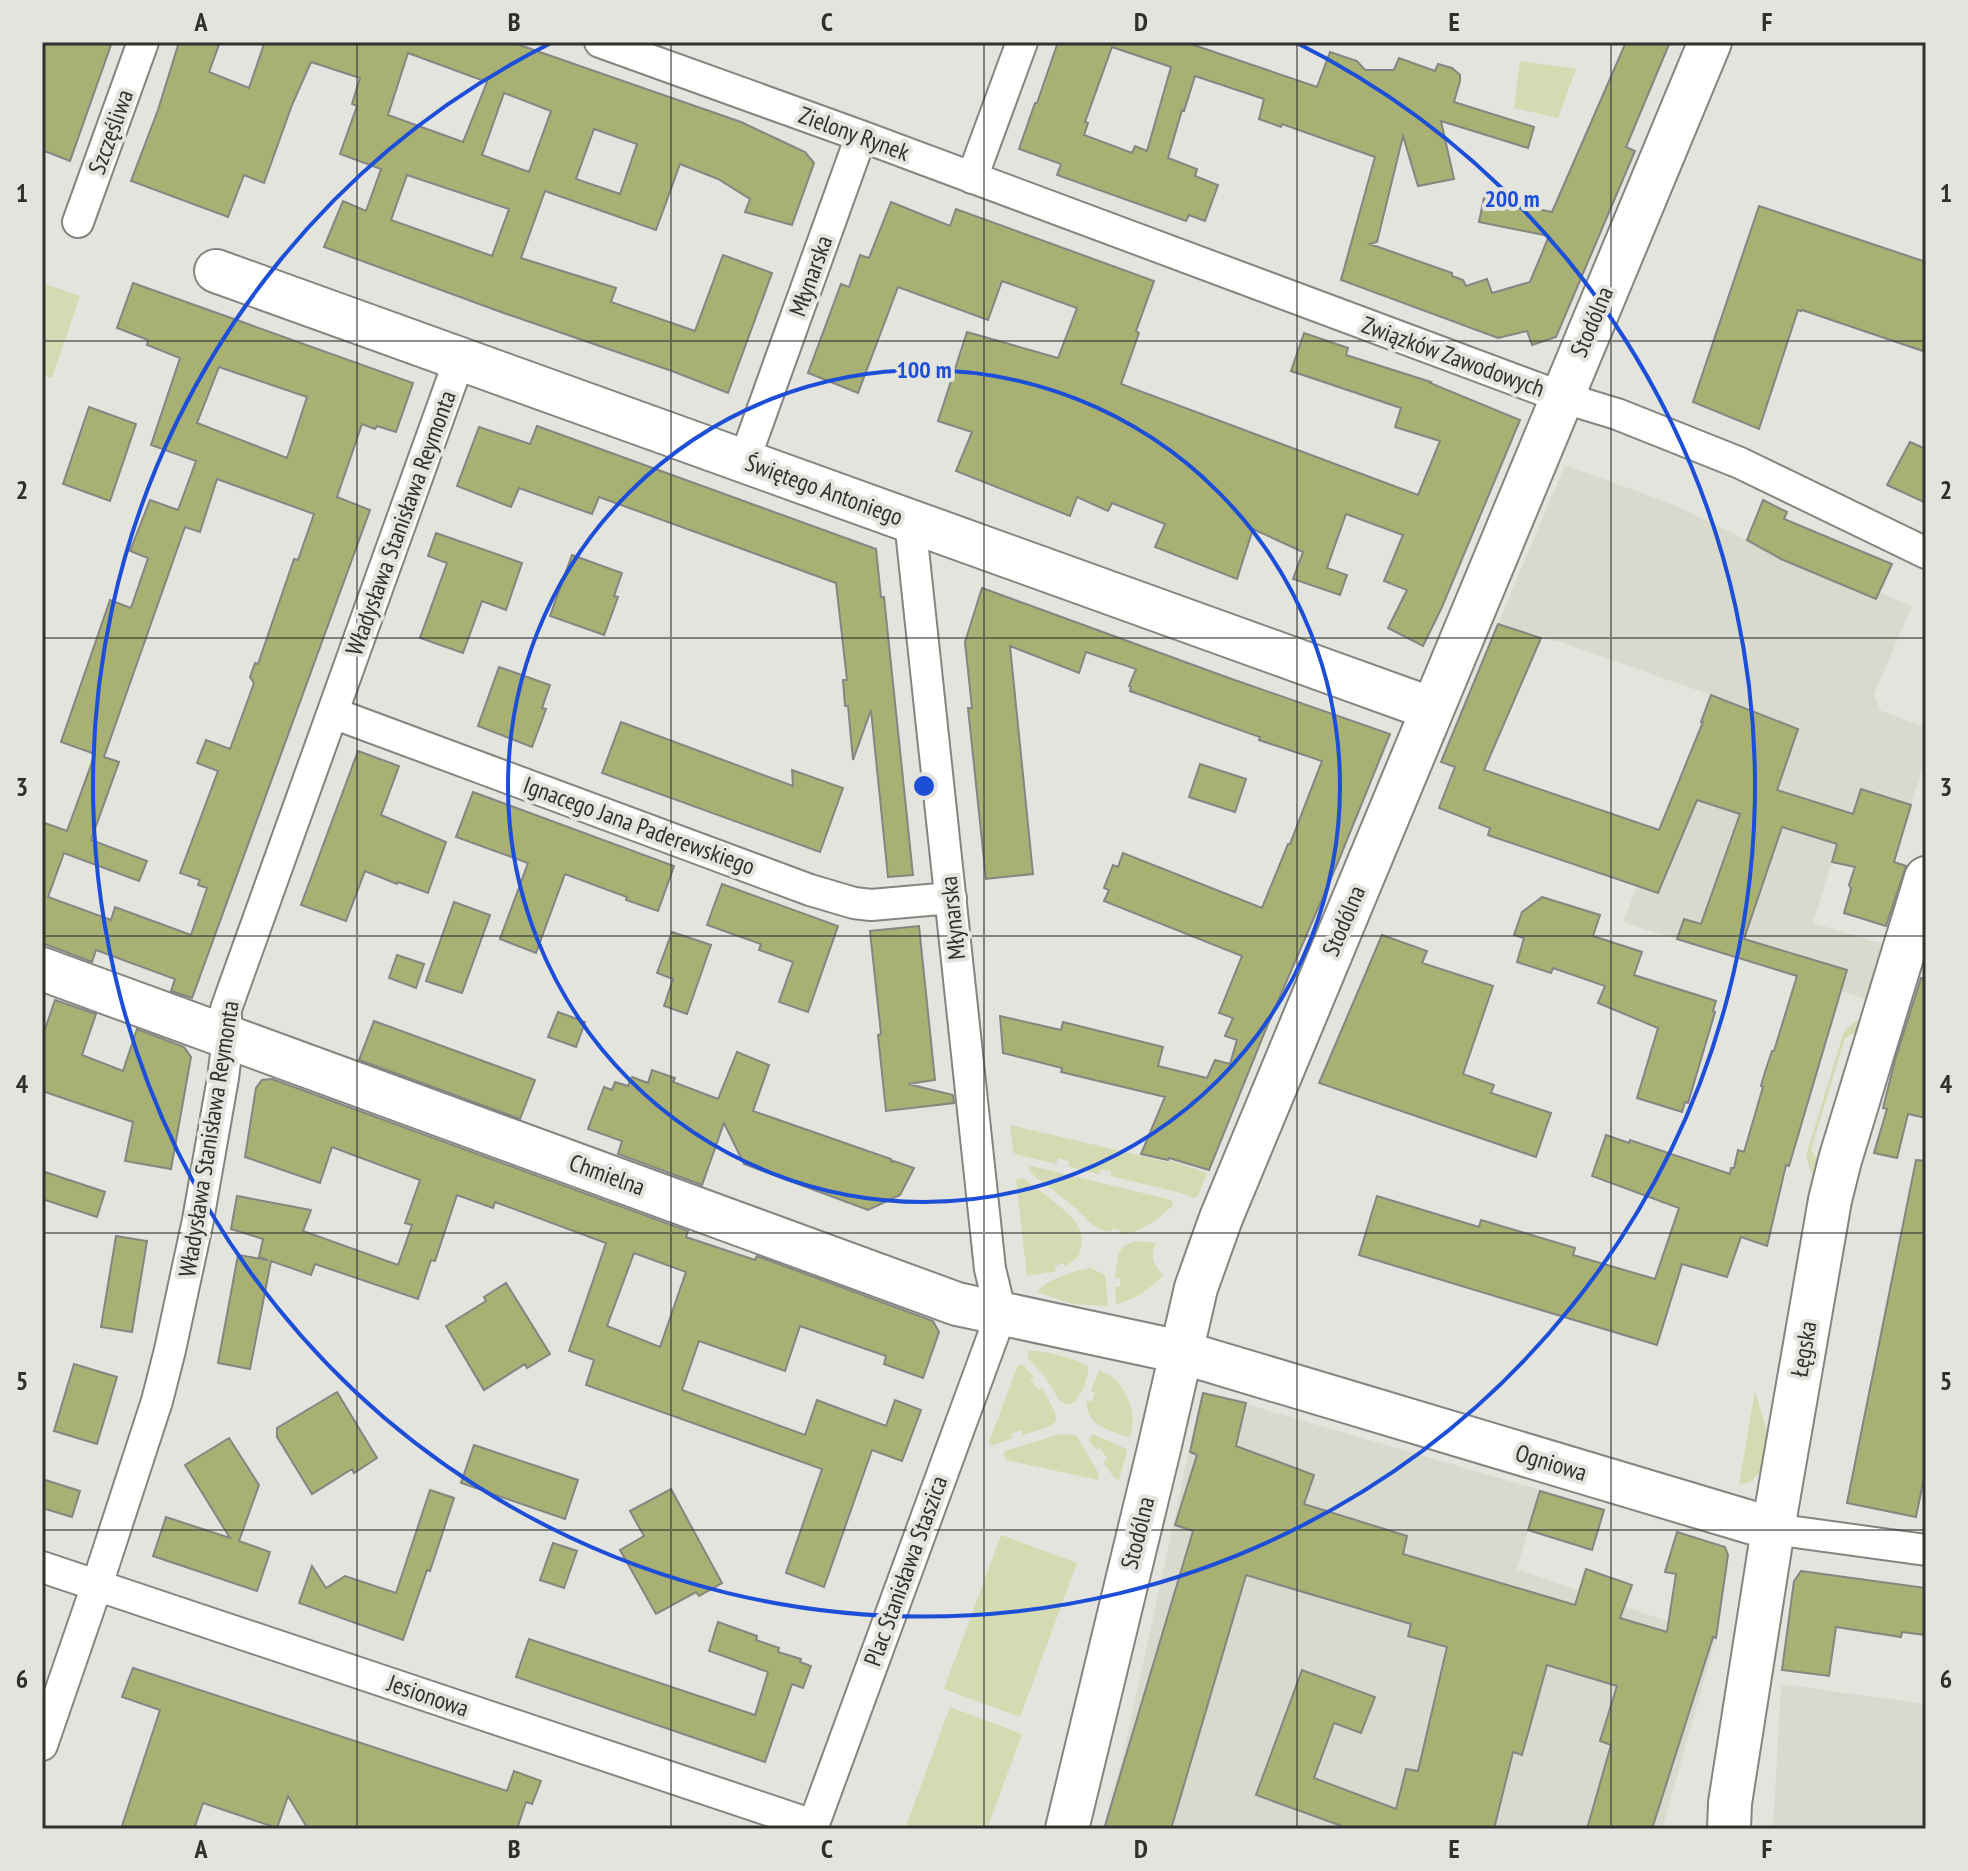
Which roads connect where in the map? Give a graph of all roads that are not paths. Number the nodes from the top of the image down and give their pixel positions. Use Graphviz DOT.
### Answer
graph roads {
  1 [pos="143,42"];
  2 [pos="600,42"];
  3 [pos="1022,42"];
  4 [pos="1710,42"];
  5 [pos="861,136"];
  6 [pos="972,178"];
  7 [pos="78,222"];
  8 [pos="216,271"];
  9 [pos="460,358"];
  10 [pos="1561,397"];
  11 [pos="744,461"];
  12 [pos="910,521"];
  13 [pos="1926,553"];
  14 [pos="1432,709"];
  15 [pos="333,713"];
  16 [pos="1926,878"];
  17 [pos="951,898"];
  18 [pos="42,969"];
  19 [pos="225,1036"];
  20 [pos="1001,1314"];
  21 [pos="1181,1352"];
  22 [pos="1773,1529"];
  23 [pos="1926,1550"];
  24 [pos="42,1567"];
  25 [pos="97,1585"];
  26 [pos="42,1745"];
  27 [pos="813,1827"];
  28 [pos="1067,1829"];
  29 [pos="1729,1829"];
  1 -- 7 [label="street, Szczęśliwa"];
  2 -- 5 [label="street, Zielony Rynek"];
  3 -- 6 [label="street"];
  4 -- 10 [label="street, Stodólna"];
  5 -- 6 [label="street, Zielony Rynek"];
  5 -- 11 [label="street, Młynarska"];
  6 -- 10 [label="street, Związków Zawodowych"];
  8 -- 9 [label="street, Świętego Antoniego"];
  9 -- 11 [label="street, Świętego Antoniego"];
  9 -- 15 [label="street, Władysława Stanisława Reymonta"];
  10 -- 13 [label="street, Związków Zawodowych"];
  10 -- 14 [label="street, Stodólna"];
  11 -- 12 [label="street, Świętego Antoniego"];
  12 -- 14 [label="street, Świętego Antoniego"];
  12 -- 17 [label="street, Młynarska"];
  14 -- 21 [label="street, Stodólna"];
  15 -- 17 [label="street, Ignacego Jana Paderewskiego"];
  15 -- 19 [label="street, Władysława Stanisława Reymonta"];
  16 -- 22 [label="street, Łęgska"];
  17 -- 20 [label="street, Młynarska"];
  18 -- 19 [label="street, Chmielna"];
  19 -- 20 [label="street, Chmielna"];
  19 -- 25 [label="street, Władysława Stanisława Reymonta"];
  20 -- 21 [label="street, Chmielna"];
  20 -- 27 [label="street, Plac Stanisława Staszica"];
  21 -- 22 [label="street, Ogniowa"];
  21 -- 28 [label="street, Stodólna"];
  22 -- 23 [label="street, Ogniowa"];
  22 -- 29 [label="street, Łęgska"];
  24 -- 25 [label="street, Jesionowa"];
  25 -- 26 [label="street, Władysława Stanisława Reymonta"];
  25 -- 27 [label="street, Jesionowa"];
}
